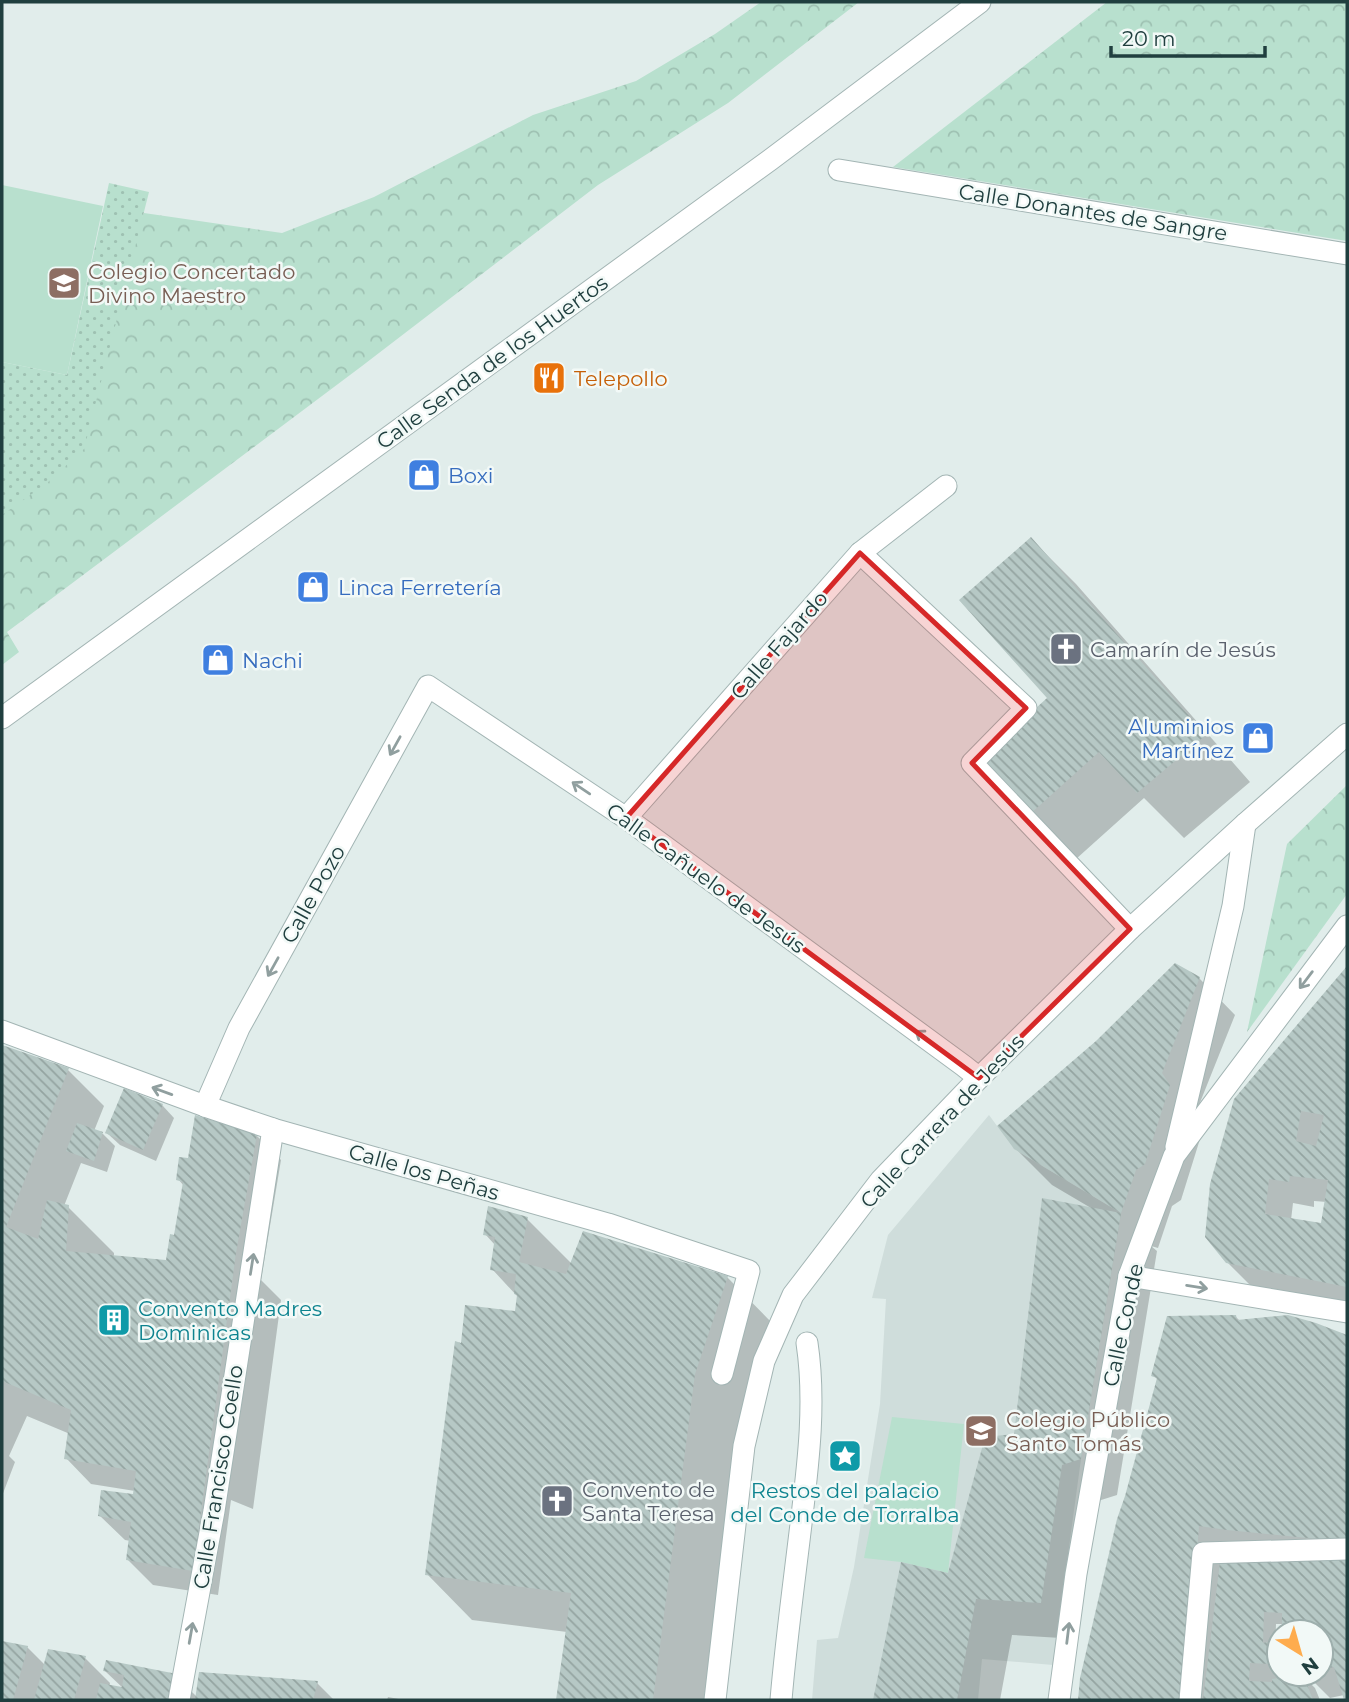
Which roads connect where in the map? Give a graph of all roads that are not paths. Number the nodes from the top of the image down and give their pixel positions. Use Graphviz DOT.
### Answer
graph roads {
  1 [pos="980,2"];
  2 [pos="839,170"];
  3 [pos="1347,254"];
  4 [pos="946,486"];
  5 [pos="860,553"];
  6 [pos="428,686"];
  7 [pos="2,718"];
  8 [pos="1347,734"];
  9 [pos="626,818"];
  10 [pos="1245,824"];
  11 [pos="1347,926"];
  12 [pos="1130,929"];
  13 [pos="2,1031"];
  14 [pos="979,1078"];
  15 [pos="205,1106"];
  16 [pos="273,1129"];
  17 [pos="1174,1156"];
  18 [pos="1129,1276"];
  19 [pos="1347,1312"];
  20 [pos="807,1343"];
  21 [pos="722,1374"];
  22 [pos="1347,1549"];
  23 [pos="179,1700"];
  24 [pos="715,1700"];
  25 [pos="781,1700"];
  26 [pos="1059,1700"];
  27 [pos="1190,1700"];
  1 -- 7 [label="street, Calle Senda de los Huertos"];
  2 -- 3 [label="street, Calle Donantes de Sangre"];
  4 -- 5 [label="street, Calle Fajardo"];
  5 -- 9 [label="street, Calle Fajardo"];
  5 -- 12 [label="street"];
  9 -- 6 [label="street, Calle Cañuelo de Jesús, one-way"];
  6 -- 15 [label="street, Calle Pozo, one-way"];
  8 -- 10 [label="street, Calle Carrera de Jesús"];
  14 -- 9 [label="street, Calle Cañuelo de Jesús, one-way"];
  10 -- 12 [label="street, Calle Carrera de Jesús"];
  10 -- 17 [label="street"];
  11 -- 17 [label="street, Calle Conde, one-way"];
  12 -- 14 [label="street, Calle Carrera de Jesús"];
  15 -- 13 [label="street, Calle los Peñas, one-way"];
  14 -- 24 [label="street, Calle Carrera de Jesús"];
  15 -- 16 [label="street, Calle los Peñas"];
  16 -- 21 [label="street, Calle los Peñas"];
  23 -- 16 [label="street, Calle Francisco Coello, one-way"];
  17 -- 18 [label="street, Calle Conde"];
  18 -- 19 [label="street, one-way"];
  26 -- 18 [label="street, Calle Conde, one-way"];
  20 -- 25 [label="street"];
  22 -- 27 [label="street"];
}
